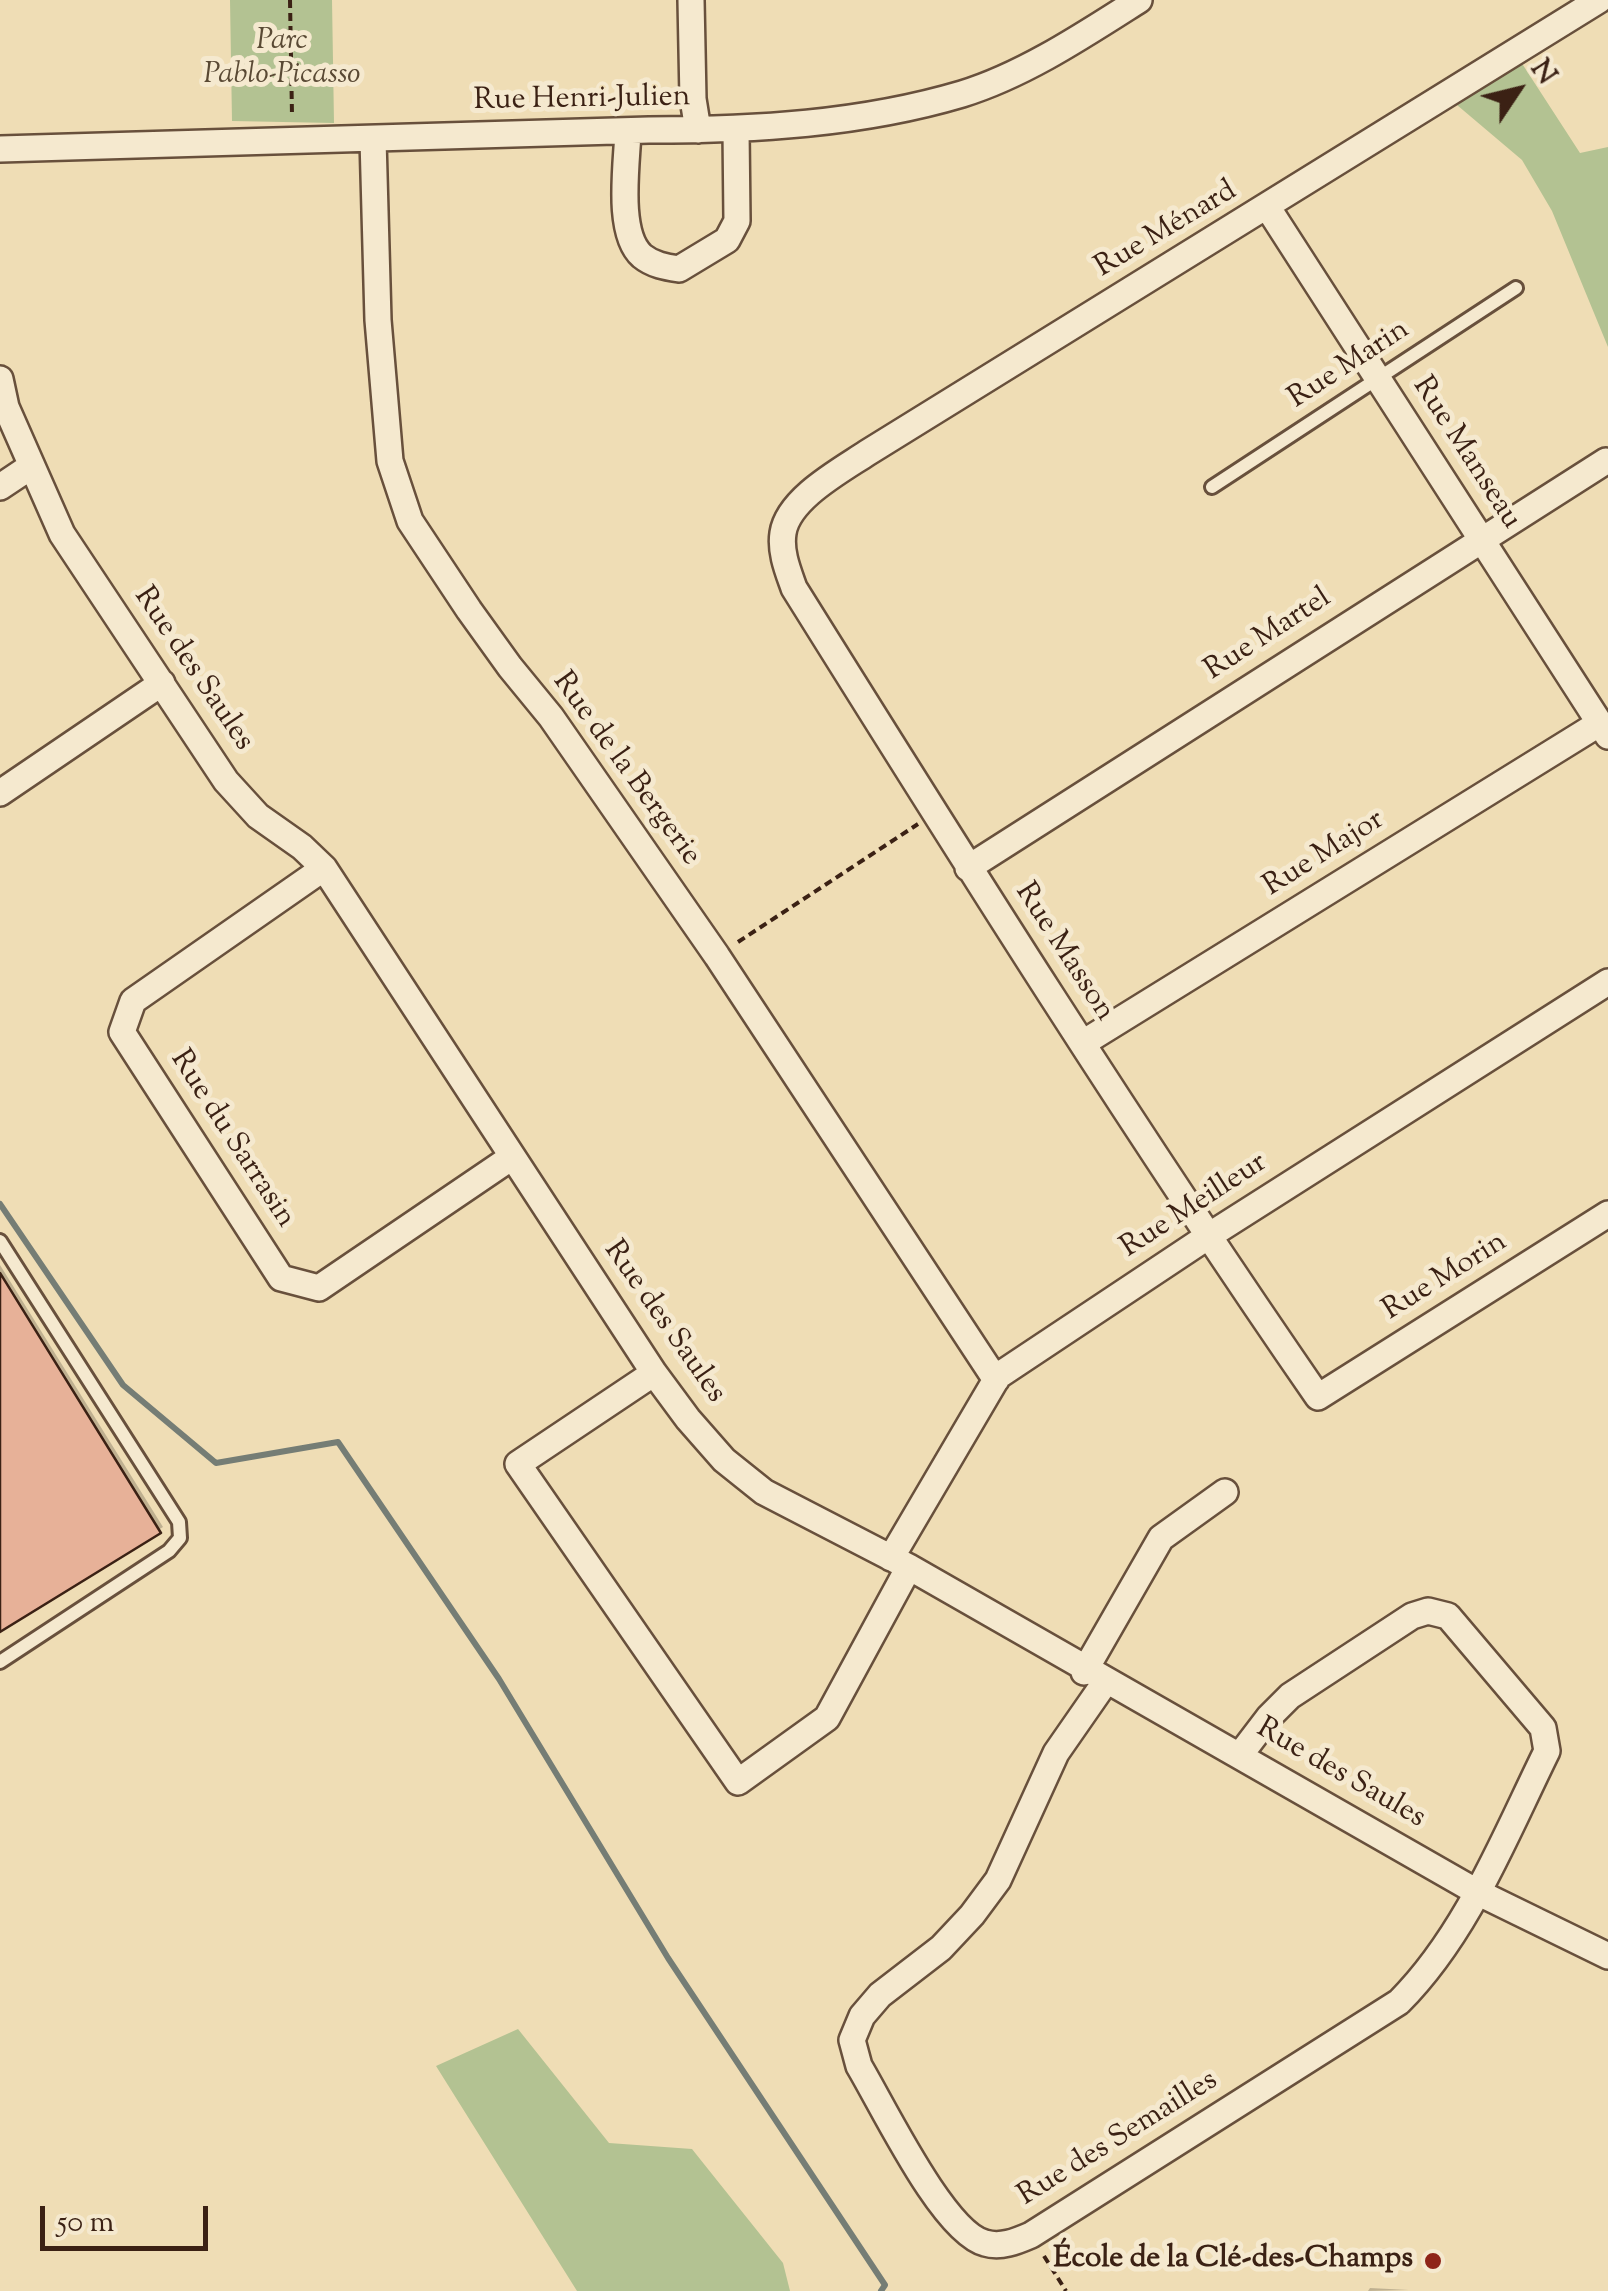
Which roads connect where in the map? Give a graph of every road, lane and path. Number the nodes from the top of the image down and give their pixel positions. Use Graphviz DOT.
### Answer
graph roads {
  1 [pos="290,0"];
  2 [pos="691,0"];
  3 [pos="1138,0"];
  4 [pos="1599,0"];
  5 [pos="698,130"];
  6 [pos="736,130"];
  7 [pos="628,131"];
  8 [pos="373,139"];
  9 [pos="292,141"];
  10 [pos="0,149"];
  11 [pos="1268,208"];
  12 [pos="1516,288"];
  13 [pos="1378,378"];
  14 [pos="0,379"];
  15 [pos="1606,461"];
  16 [pos="30,466"];
  17 [pos="1212,486"];
  18 [pos="0,487"];
  19 [pos="782,531"];
  20 [pos="1481,538"];
  21 [pos="162,683"];
  22 [pos="1604,729"];
  23 [pos="0,793"];
  24 [pos="934,813"];
  25 [pos="324,868"];
  26 [pos="968,868"];
  27 [pos="717,956"];
  28 [pos="1608,982"];
  29 [pos="1084,1043"];
  30 [pos="512,1157"];
  31 [pos="1608,1214"];
  32 [pos="1207,1236"];
  33 [pos="0,1241"];
  34 [pos="654,1373"];
  35 [pos="996,1380"];
  36 [pos="1318,1397"];
  37 [pos="1225,1492"];
  38 [pos="900,1563"];
  39 [pos="0,1662"];
  40 [pos="1092,1674"];
  41 [pos="1240,1755"];
  42 [pos="1477,1892"];
  43 [pos="1608,1956"];
  44 [pos="1031,2235"];
  45 [pos="1066,2291"];
  1 -- 9 [label="path"];
  2 -- 5 [label="street"];
  3 -- 6 [label="street, Rue Henri-Julien"];
  4 -- 11 [label="street, Rue Ménard"];
  5 -- 6 [label="street, Rue Henri-Julien"];
  5 -- 7 [label="street, Rue Henri-Julien"];
  6 -- 7 [label="street"];
  7 -- 8 [label="street, Rue Henri-Julien"];
  8 -- 9 [label="street, Rue Henri-Julien"];
  8 -- 27 [label="street, Rue de la Bergerie"];
  9 -- 10 [label="street, Rue Henri-Julien"];
  11 -- 13 [label="street, Rue Manseau"];
  11 -- 19 [label="street, Rue Ménard"];
  12 -- 13 [label="lane, Rue Marin"];
  13 -- 17 [label="lane, Rue Marin"];
  13 -- 20 [label="street, Rue Manseau"];
  14 -- 16 [label="street, Rue des Saules"];
  15 -- 20 [label="street, Rue Martel"];
  16 -- 18 [label="street"];
  16 -- 21 [label="street, Rue des Saules"];
  19 -- 24 [label="street, Rue Masson"];
  20 -- 22 [label="street, Rue Manseau"];
  20 -- 26 [label="street, Rue Martel"];
  21 -- 23 [label="street"];
  21 -- 25 [label="street, Rue des Saules"];
  22 -- 29 [label="street, Rue Major"];
  24 -- 26 [label="street, Rue Masson"];
  24 -- 27 [label="path"];
  25 -- 30 [label="street, Rue des Saules"];
  25 -- 30 [label="street, Rue du Sarrasin"];
  26 -- 29 [label="street, Rue Masson"];
  27 -- 35 [label="street, Rue de la Bergerie"];
  28 -- 32 [label="street, Rue Meilleur"];
  29 -- 32 [label="street, Rue Masson"];
  30 -- 34 [label="street, Rue des Saules"];
  31 -- 36 [label="street, Rue Morin"];
  32 -- 35 [label="street, Rue Meilleur"];
  32 -- 36 [label="street, Rue Masson"];
  33 -- 39 [label="lane"];
  34 -- 38 [label="street, Rue des Saules"];
  34 -- 38 [label="street, Rue Meilleur"];
  35 -- 38 [label="street, Rue Meilleur"];
  37 -- 40 [label="street"];
  38 -- 40 [label="street, Rue des Saules"];
  40 -- 41 [label="street, Rue des Saules"];
  40 -- 44 [label="street, Rue des Semailles"];
  41 -- 42 [label="street, Rue des Saules"];
  41 -- 42 [label="street, Rue des Semailles"];
  42 -- 43 [label="street, Rue des Saules"];
  42 -- 44 [label="street, Rue des Semailles"];
  44 -- 45 [label="path"];
}
